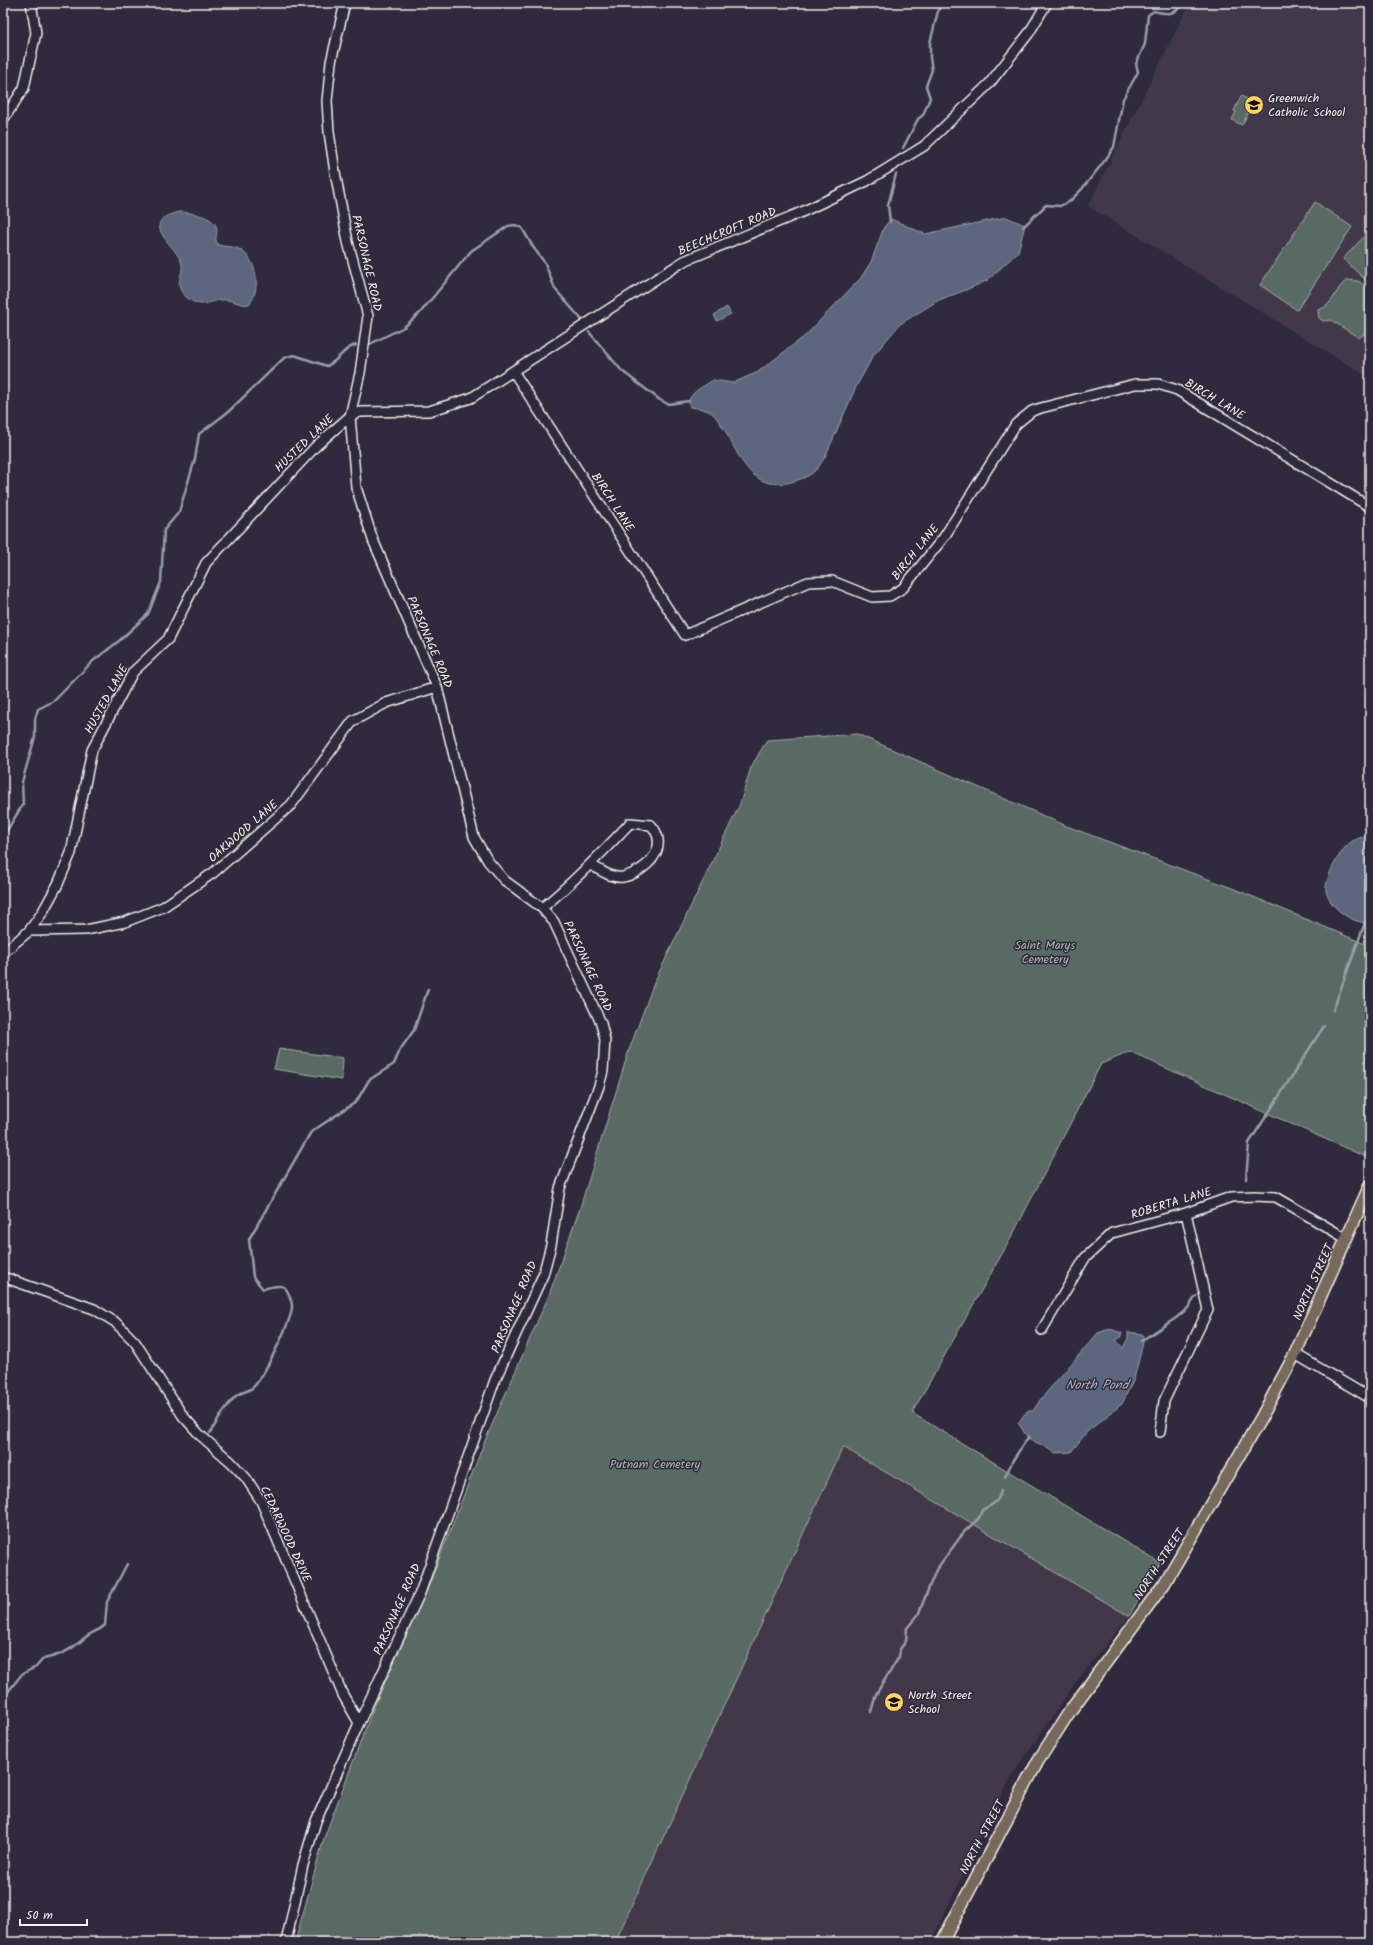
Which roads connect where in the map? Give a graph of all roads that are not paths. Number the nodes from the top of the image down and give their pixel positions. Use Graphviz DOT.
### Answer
graph roads {
  1 [pos="31,3"];
  2 [pos="345,3"];
  3 [pos="1047,3"];
  4 [pos="3,120"];
  5 [pos="514,371"];
  6 [pos="350,416"];
  7 [pos="1370,507"];
  8 [pos="437,687"];
  9 [pos="590,865"];
  10 [pos="542,908"];
  11 [pos="29,931"];
  12 [pos="3,953"];
  13 [pos="1370,1185"];
  14 [pos="1186,1212"];
  15 [pos="1347,1239"];
  16 [pos="3,1277"];
  17 [pos="1042,1330"];
  18 [pos="1295,1354"];
  19 [pos="1370,1398"];
  20 [pos="1160,1432"];
  21 [pos="358,1723"];
  22 [pos="286,1942"];
  23 [pos="942,1942"];
  1 -- 4 [label="street"];
  2 -- 6 [label="street, PARSONAGE ROAD"];
  3 -- 5 [label="street, BEECHCROFT ROAD"];
  5 -- 6 [label="street, BEECHCROFT ROAD"];
  5 -- 7 [label="street, BIRCH LANE"];
  6 -- 8 [label="street, PARSONAGE ROAD"];
  6 -- 11 [label="street, HUSTED LANE"];
  8 -- 10 [label="street, PARSONAGE ROAD"];
  8 -- 11 [label="street, OAKWOOD LANE"];
  9 -- 9 [label="street"];
  9 -- 10 [label="street"];
  10 -- 21 [label="street, PARSONAGE ROAD"];
  11 -- 12 [label="street, HUSTED LANE"];
  13 -- 15 [label="main road, NORTH STREET"];
  14 -- 15 [label="street, ROBERTA LANE"];
  14 -- 17 [label="street, ROBERTA LANE"];
  14 -- 20 [label="street"];
  15 -- 18 [label="main road, NORTH STREET"];
  16 -- 21 [label="street, CEDARWOOD DRIVE"];
  18 -- 19 [label="street"];
  18 -- 23 [label="main road, NORTH STREET"];
  21 -- 22 [label="street, PARSONAGE ROAD"];
}
